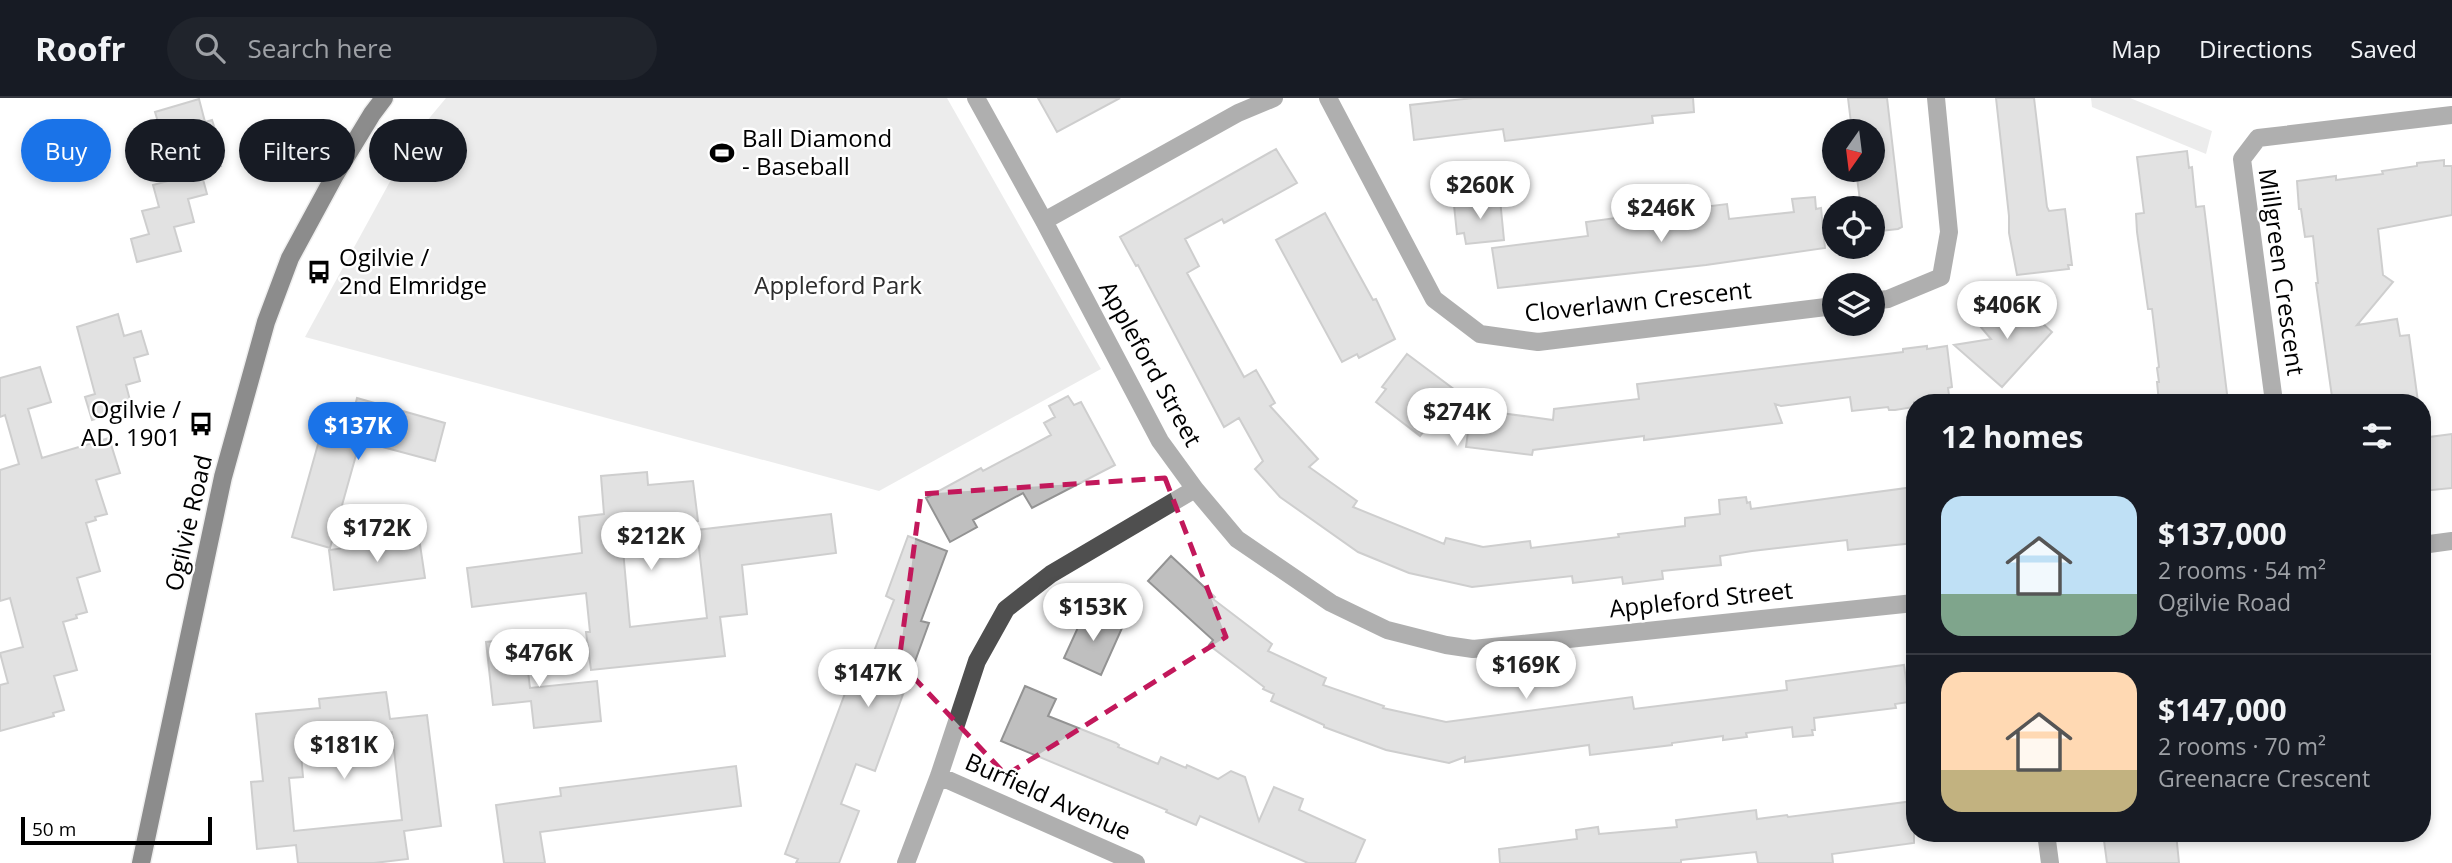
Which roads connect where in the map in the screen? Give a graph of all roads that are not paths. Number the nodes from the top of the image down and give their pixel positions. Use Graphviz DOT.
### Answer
graph roads {
  1 [pos="384,98"];
  2 [pos="976,98"];
  3 [pos="1274,98"];
  4 [pos="1328,98"];
  5 [pos="1936,98"];
  6 [pos="2452,115"];
  7 [pos="1044,220"];
  8 [pos="1885,299"];
  9 [pos="1822,307"];
  10 [pos="2273,394"];
  11 [pos="1195,489"];
  12 [pos="2452,541"];
  13 [pos="2431,544"];
  14 [pos="1906,604"];
  15 [pos="939,776"];
  16 [pos="2047,842"];
  17 [pos="141,863"];
  18 [pos="906,863"];
  19 [pos="1136,863"];
  20 [pos="2050,863"];
  1 -- 17 [label="main road, Ogilvie Road"];
  2 -- 7 [label="street, Appleford Street"];
  3 -- 7 [label="street"];
  4 -- 9 [label="street, Cloverlawn Crescent"];
  5 -- 8 [label="street"];
  6 -- 10 [label="street, Millgreen Crescent"];
  7 -- 11 [label="street, Appleford Street"];
  11 -- 14 [label="street, Appleford Street"];
  11 -- 15 [label="street"];
  12 -- 13 [label="street"];
  15 -- 18 [label="street"];
  15 -- 19 [label="street, Burfield Avenue"];
  16 -- 20 [label="street"];
}
